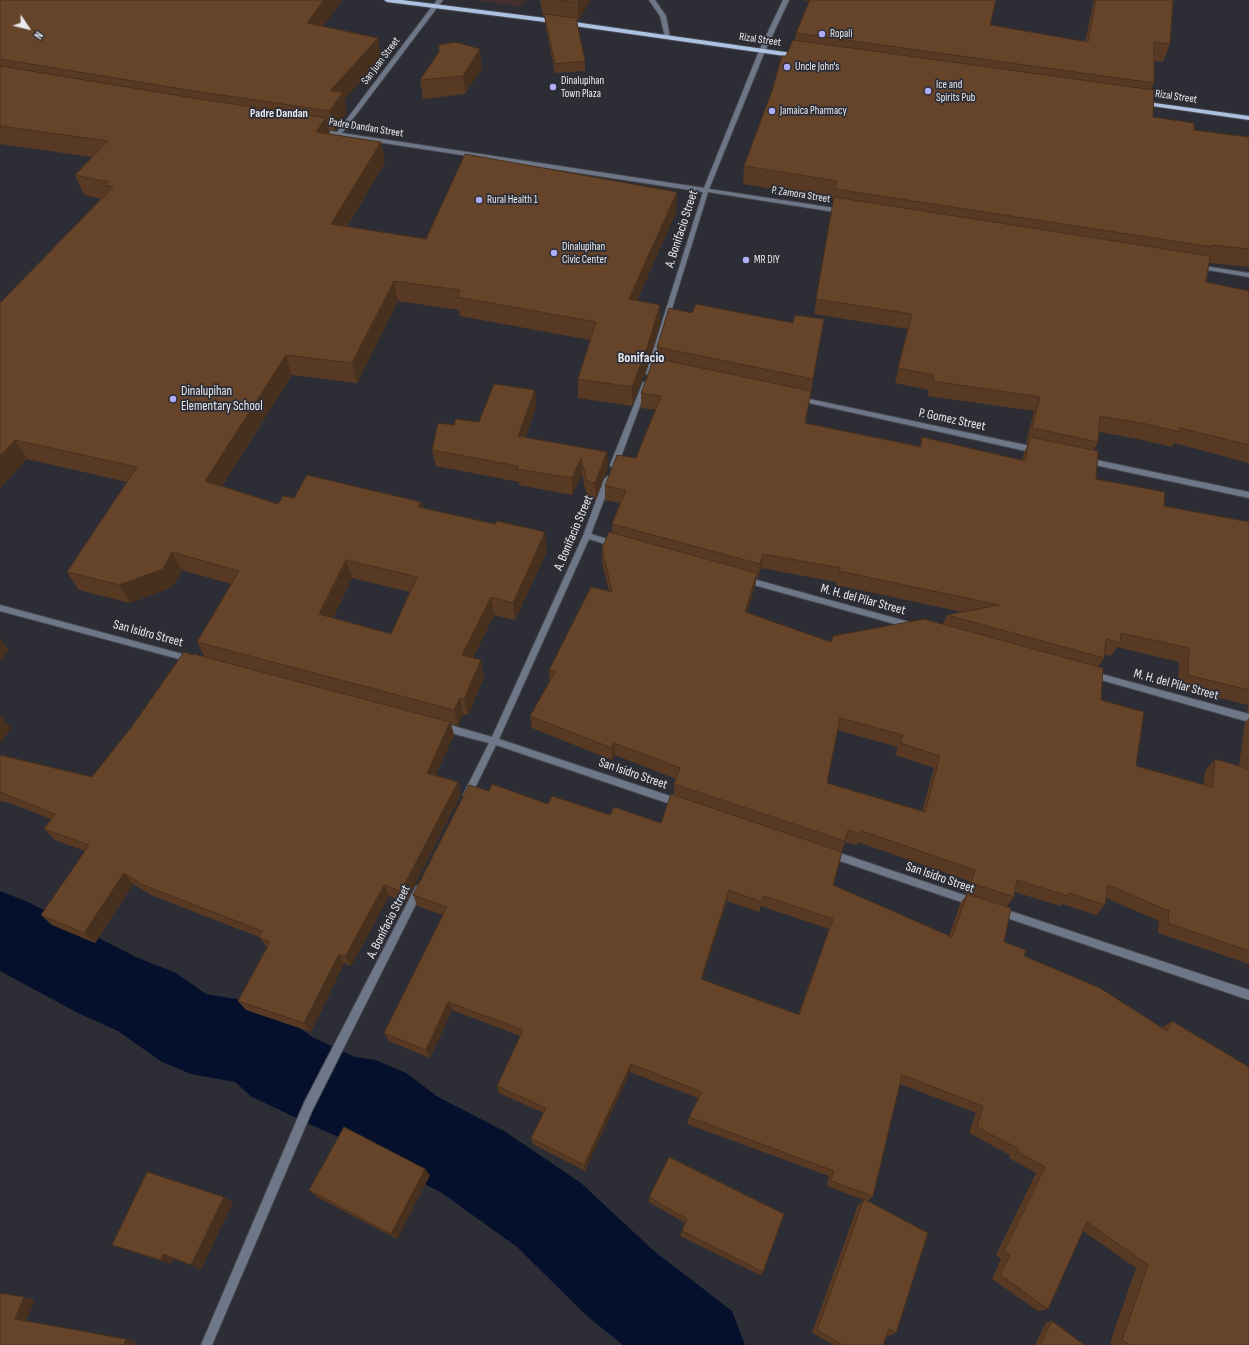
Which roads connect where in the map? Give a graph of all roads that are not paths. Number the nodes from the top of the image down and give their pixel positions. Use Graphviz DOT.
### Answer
graph roads {
  1 [pos="387,0"];
  2 [pos="440,0"];
  3 [pos="652,0"];
  4 [pos="786,0"];
  5 [pos="435,6"];
  6 [pos="668,38"];
  7 [pos="762,51"];
  8 [pos="809,58"];
  9 [pos="1131,102"];
  10 [pos="1249,118"];
  11 [pos="315,131"];
  12 [pos="338,134"];
  13 [pos="706,190"];
  14 [pos="848,212"];
  15 [pos="1194,266"];
  16 [pos="1249,275"];
  17 [pos="791,398"];
  18 [pos="1039,451"];
  19 [pos="1078,459"];
  20 [pos="1249,496"];
  21 [pos="587,536"];
  22 [pos="625,547"];
  23 [pos="741,579"];
  24 [pos="0,608"];
  25 [pos="918,627"];
  26 [pos="201,662"];
  27 [pos="1087,674"];
  28 [pos="1249,718"];
  29 [pos="433,724"];
  30 [pos="494,741"];
  31 [pos="462,805"];
  32 [pos="691,807"];
  33 [pos="819,850"];
  34 [pos="422,883"];
  35 [pos="1249,995"];
  36 [pos="206,1345"];
  1 -- 5 [label="main road, Rizal Street"];
  2 -- 5 [label="street, San Juan Street"];
  3 -- 6 [label="street"];
  4 -- 7 [label="street, A. Bonifacio Street"];
  5 -- 6 [label="main road, Rizal Street"];
  5 -- 12 [label="street, San Juan Street"];
  6 -- 7 [label="main road, Rizal Street"];
  7 -- 8 [label="main road, Rizal Street"];
  7 -- 13 [label="street, A. Bonifacio Street"];
  9 -- 10 [label="main road, Rizal Street"];
  11 -- 12 [label="street, Padre Dandan Street"];
  12 -- 13 [label="street, Padre Dandan Street"];
  13 -- 14 [label="street, P. Zamora Street"];
  13 -- 21 [label="street, A. Bonifacio Street"];
  15 -- 16 [label="street"];
  17 -- 18 [label="street, P. Gomez Street"];
  19 -- 20 [label="street"];
  21 -- 22 [label="street"];
  21 -- 30 [label="street, A. Bonifacio Street"];
  23 -- 25 [label="street, M. H. del Pilar Street"];
  24 -- 26 [label="street, San Isidro Street"];
  27 -- 28 [label="street, M. H. del Pilar Street"];
  29 -- 30 [label="street, San Isidro Street"];
  30 -- 31 [label="street, A. Bonifacio Street"];
  30 -- 32 [label="street, San Isidro Street"];
  33 -- 35 [label="street, San Isidro Street"];
  34 -- 36 [label="street, A. Bonifacio Street"];
}
